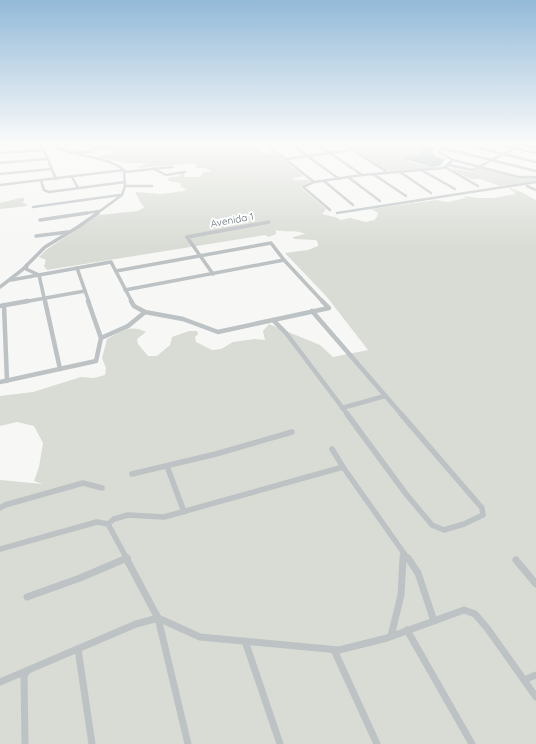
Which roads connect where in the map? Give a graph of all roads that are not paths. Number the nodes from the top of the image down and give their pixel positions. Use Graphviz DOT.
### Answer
graph roads {
  1 [pos="56,179"];
  2 [pos="73,179"];
  3 [pos="125,179"];
  4 [pos="310,179"];
  5 [pos="339,179"];
  6 [pos="350,179"];
  7 [pos="380,179"];
  8 [pos="410,179"];
  9 [pos="437,179"];
  10 [pos="466,179"];
  11 [pos="41,181"];
  12 [pos="324,181"];
  13 [pos="314,182"];
  14 [pos="536,182"];
  15 [pos="125,184"];
  16 [pos="0,185"];
  17 [pos="152,186"];
  18 [pos="478,186"];
  19 [pos="527,186"];
  20 [pos="78,188"];
  21 [pos="454,188"];
  22 [pos="536,190"];
  23 [pos="432,193"];
  24 [pos="122,195"];
  25 [pos="406,196"];
  26 [pos="380,201"];
  27 [pos="353,205"];
  28 [pos="33,207"];
  29 [pos="330,210"];
  30 [pos="99,212"];
  31 [pos="336,213"];
  32 [pos="40,220"];
  33 [pos="269,222"];
  34 [pos="71,231"];
  35 [pos="36,236"];
  36 [pos="201,256"];
  37 [pos="284,260"];
  38 [pos="29,263"];
  39 [pos="77,268"];
  40 [pos="116,271"];
  41 [pos="213,274"];
  42 [pos="39,275"];
  43 [pos="11,280"];
  44 [pos="0,287"];
  45 [pos="125,290"];
  46 [pos="85,291"];
  47 [pos="44,298"];
  48 [pos="2,306"];
  49 [pos="312,311"];
  50 [pos="145,312"];
  51 [pos="273,320"];
  52 [pos="101,338"];
  53 [pos="60,369"];
  54 [pos="7,381"];
  55 [pos="0,382"];
  56 [pos="385,396"];
  57 [pos="342,408"];
  58 [pos="292,432"];
  59 [pos="332,450"];
  60 [pos="167,466"];
  61 [pos="343,467"];
  62 [pos="132,474"];
  63 [pos="102,488"];
  64 [pos="0,508"];
  65 [pos="184,512"];
  66 [pos="108,524"];
  67 [pos="1,547"];
  68 [pos="403,552"];
  69 [pos="128,558"];
  70 [pos="516,560"];
  71 [pos="536,584"];
  72 [pos="27,597"];
  73 [pos="158,618"];
  74 [pos="434,621"];
  75 [pos="407,630"];
  76 [pos="391,636"];
  77 [pos="245,641"];
  78 [pos="78,649"];
  79 [pos="334,650"];
  80 [pos="27,670"];
  81 [pos="536,674"];
  82 [pos="524,680"];
  83 [pos="0,682"];
  84 [pos="536,697"];
  85 [pos="25,744"];
  86 [pos="92,744"];
  87 [pos="188,744"];
  88 [pos="280,744"];
  89 [pos="377,744"];
  90 [pos="472,744"];
  1 -- 11 [label="street"];
  2 -- 20 [label="street"];
  3 -- 15 [label="street"];
  4 -- 13 [label="street"];
  5 -- 12 [label="street"];
  6 -- 26 [label="street"];
  7 -- 25 [label="street"];
  8 -- 23 [label="street"];
  9 -- 21 [label="street"];
  10 -- 18 [label="street"];
  11 -- 16 [label="street"];
  11 -- 20 [label="street"];
  12 -- 13 [label="street"];
  12 -- 27 [label="street"];
  13 -- 29 [label="street"];
  14 -- 31 [label="street"];
  15 -- 17 [label="street"];
  15 -- 20 [label="street"];
  15 -- 24 [label="street"];
  19 -- 22 [label="street"];
  24 -- 28 [label="street"];
  24 -- 30 [label="street"];
  30 -- 32 [label="street"];
  30 -- 34 [label="street"];
  33 -- 36 [label="street, Avenida 1"];
  34 -- 35 [label="street"];
  34 -- 38 [label="street"];
  36 -- 37 [label="street"];
  36 -- 40 [label="street"];
  36 -- 41 [label="street"];
  37 -- 41 [label="street"];
  37 -- 49 [label="street"];
  38 -- 42 [label="street"];
  38 -- 43 [label="street"];
  39 -- 40 [label="street"];
  39 -- 42 [label="street"];
  39 -- 46 [label="street"];
  40 -- 45 [label="street"];
  41 -- 45 [label="street"];
  42 -- 43 [label="street"];
  42 -- 47 [label="street"];
  43 -- 44 [label="street"];
  45 -- 50 [label="street"];
  46 -- 47 [label="street"];
  46 -- 52 [label="street"];
  47 -- 48 [label="street"];
  47 -- 53 [label="street"];
  48 -- 54 [label="street"];
  49 -- 51 [label="street"];
  49 -- 56 [label="street"];
  50 -- 51 [label="street"];
  50 -- 52 [label="street"];
  51 -- 57 [label="street"];
  52 -- 53 [label="street"];
  53 -- 54 [label="street"];
  54 -- 55 [label="street"];
  56 -- 57 [label="street"];
  56 -- 57 [label="street"];
  58 -- 60 [label="street"];
  59 -- 61 [label="street"];
  60 -- 62 [label="street"];
  60 -- 65 [label="street"];
  61 -- 65 [label="street"];
  61 -- 68 [label="street"];
  63 -- 64 [label="street"];
  65 -- 66 [label="street"];
  66 -- 67 [label="street"];
  66 -- 69 [label="street"];
  68 -- 74 [label="street"];
  68 -- 76 [label="street"];
  69 -- 72 [label="street"];
  69 -- 73 [label="street"];
  70 -- 71 [label="street"];
  73 -- 77 [label="street"];
  73 -- 78 [label="street"];
  73 -- 87 [label="street"];
  74 -- 75 [label="street"];
  74 -- 82 [label="street"];
  75 -- 76 [label="street"];
  75 -- 90 [label="street"];
  76 -- 79 [label="street"];
  77 -- 79 [label="street"];
  77 -- 88 [label="street"];
  78 -- 80 [label="street"];
  78 -- 86 [label="street"];
  79 -- 89 [label="street"];
  80 -- 83 [label="street"];
  80 -- 85 [label="street"];
  81 -- 82 [label="street"];
  82 -- 84 [label="street"];
}
